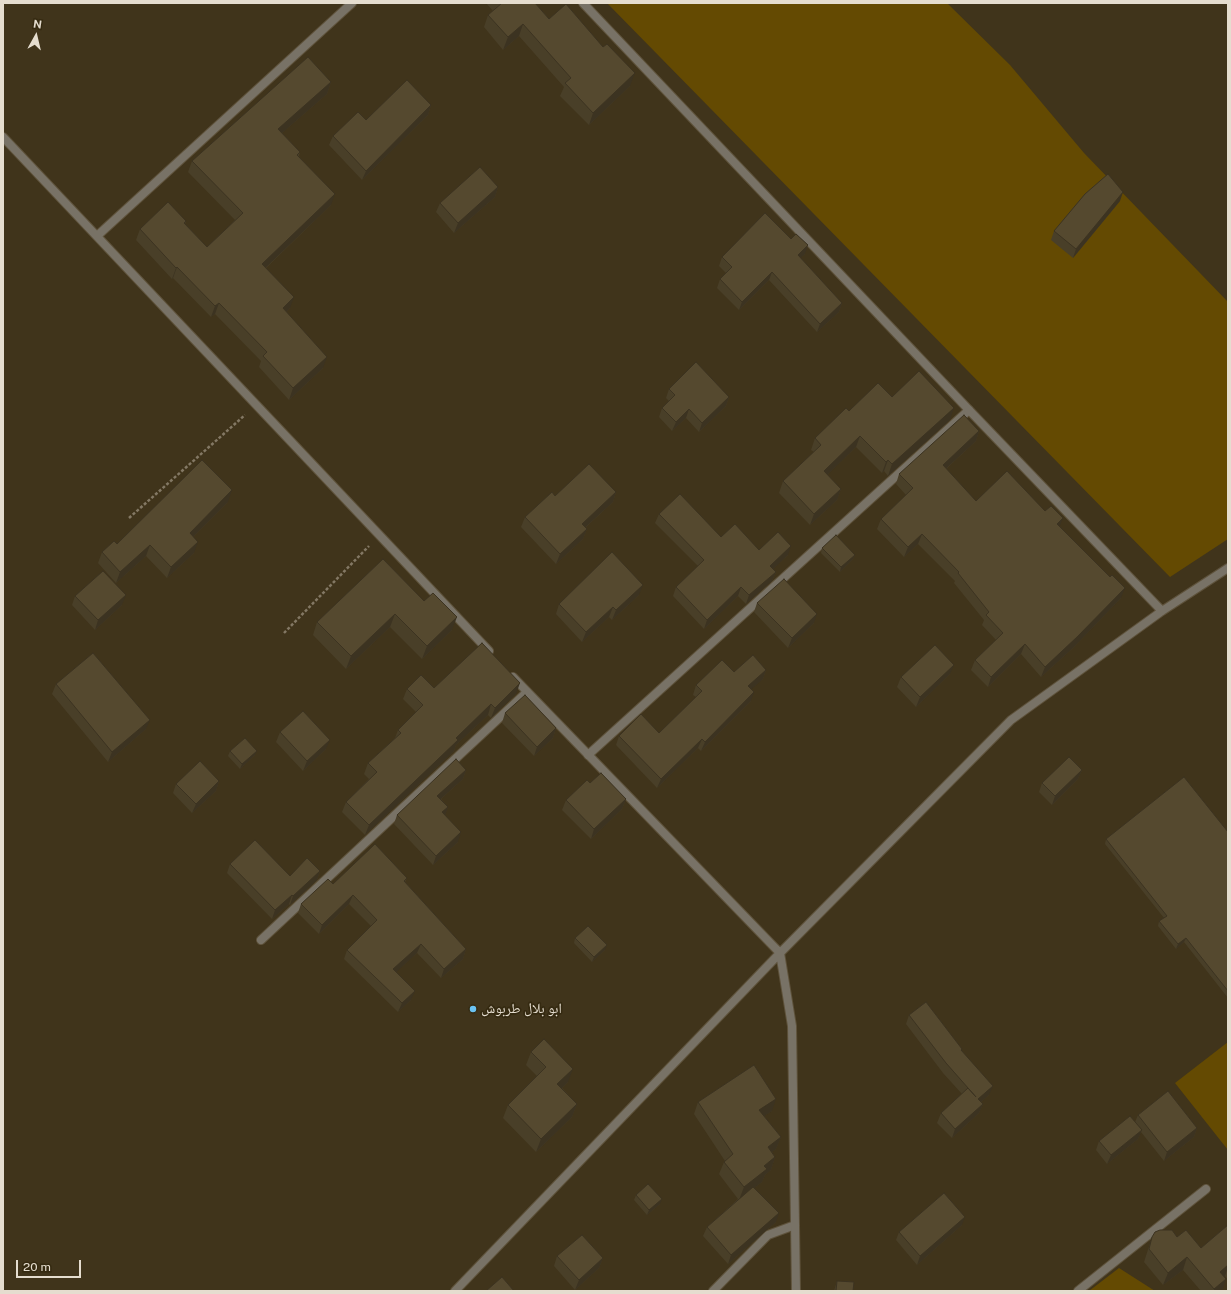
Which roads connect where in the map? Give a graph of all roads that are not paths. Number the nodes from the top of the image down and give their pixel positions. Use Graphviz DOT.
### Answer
graph roads {
  1 [pos="352,3"];
  2 [pos="583,3"];
  3 [pos="3,137"];
  4 [pos="97,236"];
  5 [pos="969,410"];
  6 [pos="1228,568"];
  7 [pos="1162,611"];
  8 [pos="494,657"];
  9 [pos="505,668"];
  10 [pos="527,692"];
  11 [pos="588,755"];
  12 [pos="261,940"];
  13 [pos="780,952"];
  14 [pos="1206,1189"];
  15 [pos="795,1225"];
  16 [pos="455,1291"];
  17 [pos="713,1291"];
  18 [pos="796,1291"];
  19 [pos="1078,1291"];
  1 -- 4 [label="street"];
  2 -- 5 [label="street"];
  3 -- 4 [label="street"];
  4 -- 8 [label="street"];
  5 -- 7 [label="street"];
  5 -- 11 [label="street"];
  6 -- 7 [label="street"];
  7 -- 13 [label="street"];
  9 -- 10 [label="street"];
  10 -- 11 [label="street"];
  10 -- 12 [label="street"];
  11 -- 13 [label="street"];
  13 -- 15 [label="street"];
  13 -- 16 [label="street"];
  14 -- 19 [label="street"];
  15 -- 17 [label="street"];
  15 -- 18 [label="street"];
}
